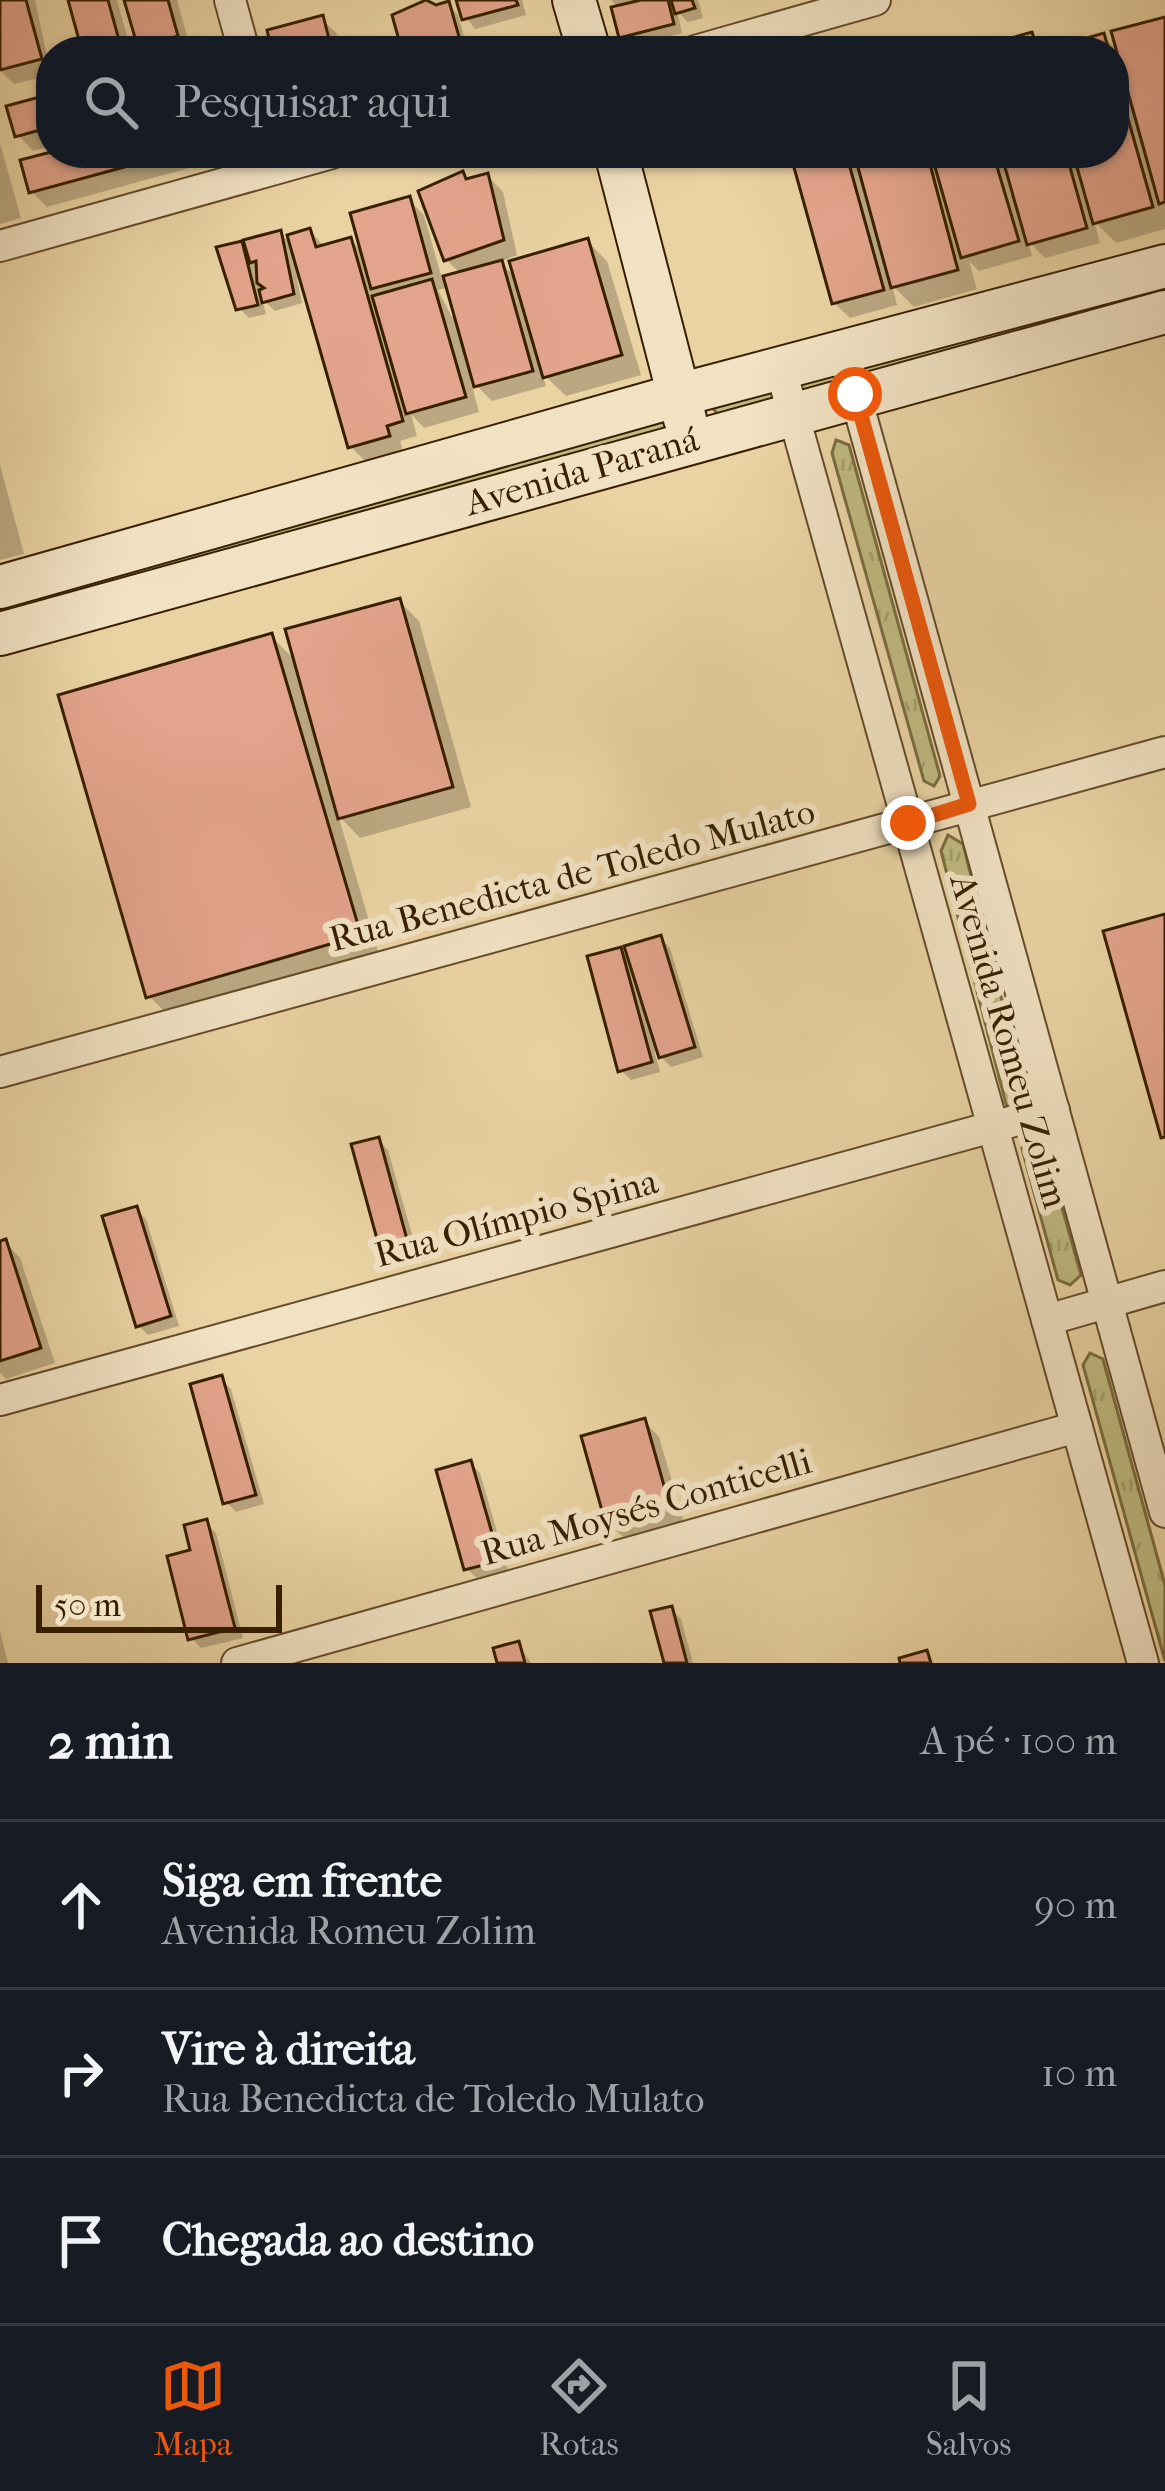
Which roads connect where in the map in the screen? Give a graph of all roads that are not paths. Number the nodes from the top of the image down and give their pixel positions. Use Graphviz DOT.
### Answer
graph roads {
  1 [pos="230,0"];
  2 [pos="574,0"];
  3 [pos="875,0"];
  4 [pos="240,36"];
  5 [pos="585,36"];
  6 [pos="748,36"];
  7 [pos="251,168"];
  8 [pos="620,168"];
  9 [pos="0,246"];
  10 [pos="1165,266"];
  11 [pos="1165,312"];
  12 [pos="781,370"];
  13 [pos="849,374"];
  14 [pos="679,395"];
  15 [pos="793,412"];
  16 [pos="691,440"];
  17 [pos="0,587"];
  18 [pos="0,634"];
  19 [pos="1165,752"];
  20 [pos="969,804"];
  21 [pos="908,823"];
  22 [pos="0,1072"];
  23 [pos="1054,1110"];
  24 [pos="993,1127"];
  25 [pos="1165,1286"];
  26 [pos="1107,1302"];
  27 [pos="1047,1320"];
  28 [pos="0,1400"];
  29 [pos="1077,1427"];
  30 [pos="1165,1512"];
  31 [pos="237,1663"];
  32 [pos="1143,1663"];
  1 -- 4 [label="street"];
  2 -- 5 [label="main road"];
  3 -- 6 [label="street"];
  7 -- 9 [label="street"];
  8 -- 14 [label="main road"];
  10 -- 13 [label="main road, Avenida Paraná"];
  11 -- 13 [label="main road, Avenida Paraná"];
  12 -- 13 [label="main road, Avenida Paraná"];
  12 -- 14 [label="main road, Avenida Paraná"];
  12 -- 15 [label="street, Avenida Romeu Zolim"];
  13 -- 15 [label="main road, Avenida Paraná"];
  13 -- 20 [label="street, Avenida Romeu Zolim"];
  14 -- 16 [label="main road"];
  14 -- 17 [label="main road, Avenida Paraná"];
  15 -- 16 [label="main road, Avenida Paraná"];
  15 -- 21 [label="street, Avenida Romeu Zolim"];
  16 -- 18 [label="main road, Avenida Paraná"];
  19 -- 20 [label="street, Rua Benedicta de Toledo Mulato"];
  20 -- 21 [label="street, Rua Benedicta de Toledo Mulato"];
  20 -- 23 [label="street, Avenida Romeu Zolim"];
  21 -- 22 [label="street, Rua Benedicta de Toledo Mulato"];
  21 -- 24 [label="street, Avenida Romeu Zolim"];
  23 -- 24 [label="street, Rua Olímpio Spina"];
  23 -- 26 [label="street, Avenida Romeu Zolim"];
  24 -- 27 [label="street, Avenida Romeu Zolim"];
  24 -- 28 [label="street, Rua Olímpio Spina"];
  25 -- 26 [label="street"];
  26 -- 27 [label="street"];
  26 -- 30 [label="street, Avenida Romeu Zolim"];
  27 -- 29 [label="street, Avenida Romeu Zolim"];
  29 -- 31 [label="street, Rua Moysés Conticelli"];
  29 -- 32 [label="street, Avenida Romeu Zolim"];
}
